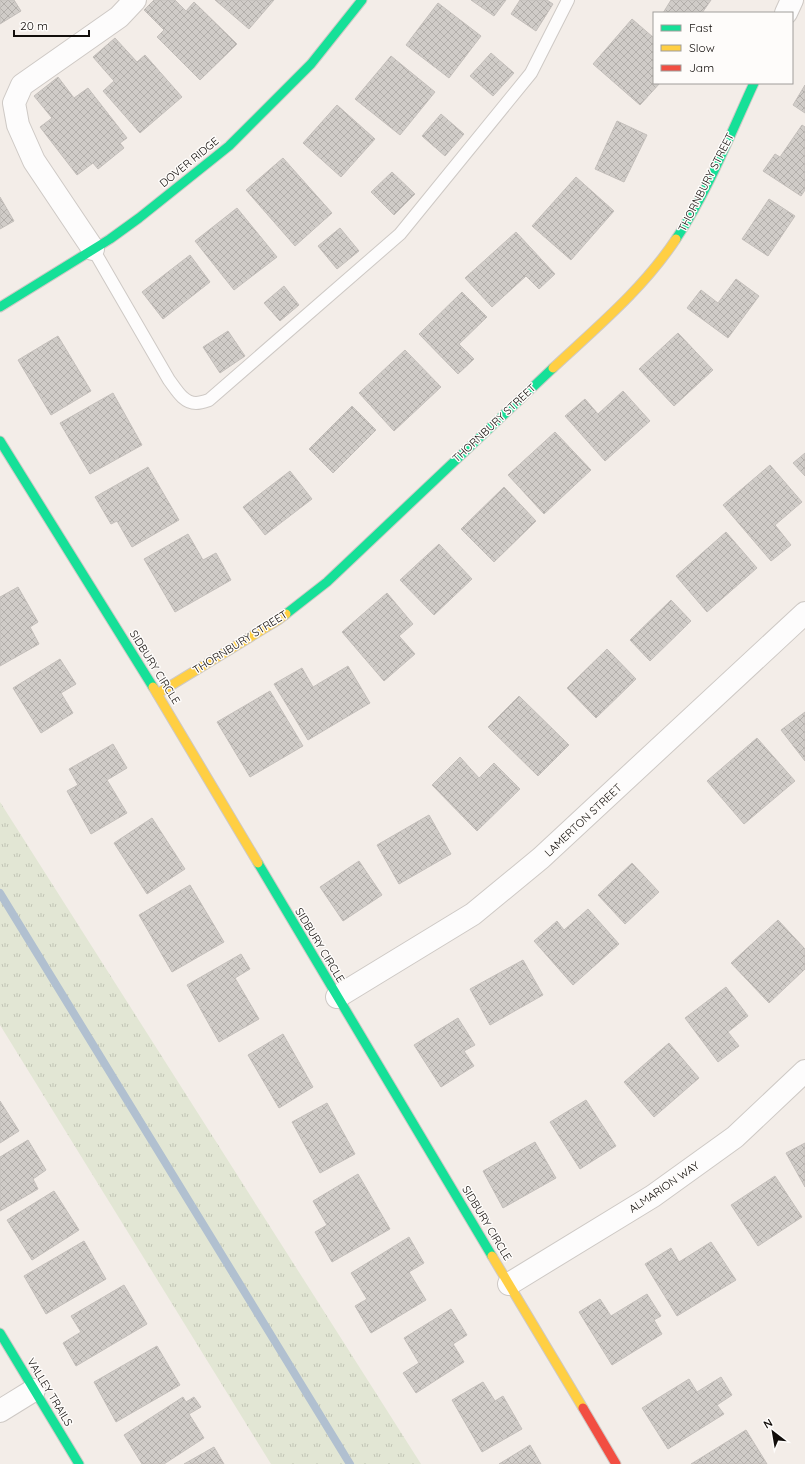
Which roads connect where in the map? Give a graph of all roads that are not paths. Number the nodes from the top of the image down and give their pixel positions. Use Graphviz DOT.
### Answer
graph roads {
  1 [pos="135,0"];
  2 [pos="362,0"];
  3 [pos="568,0"];
  4 [pos="792,0"];
  5 [pos="786,12"];
  6 [pos="754,84"];
  7 [pos="93,249"];
  8 [pos="0,307"];
  9 [pos="0,441"];
  10 [pos="805,613"];
  11 [pos="157,694"];
  12 [pos="337,997"];
  13 [pos="805,1071"];
  14 [pos="510,1284"];
  15 [pos="0,1333"];
  16 [pos="34,1390"];
  17 [pos="0,1410"];
  18 [pos="79,1464"];
  19 [pos="616,1464"];
  1 -- 7 [label="street"];
  2 -- 7 [label="street, DOVER RIDGE"];
  3 -- 7 [label="lane"];
  4 -- 5 [label="street"];
  6 -- 11 [label="street, THORNBURY STREET"];
  7 -- 8 [label="street, DOVER RIDGE"];
  9 -- 11 [label="street, SIDBURY CIRCLE"];
  10 -- 12 [label="street, LAMERTON STREET"];
  11 -- 12 [label="street, SIDBURY CIRCLE"];
  12 -- 14 [label="street, SIDBURY CIRCLE"];
  13 -- 14 [label="street, ALMARION WAY"];
  14 -- 19 [label="street, SIDBURY CIRCLE"];
  15 -- 16 [label="street, VALLEY TRAILS"];
  16 -- 17 [label="street"];
  16 -- 18 [label="street, VALLEY TRAILS"];
}
